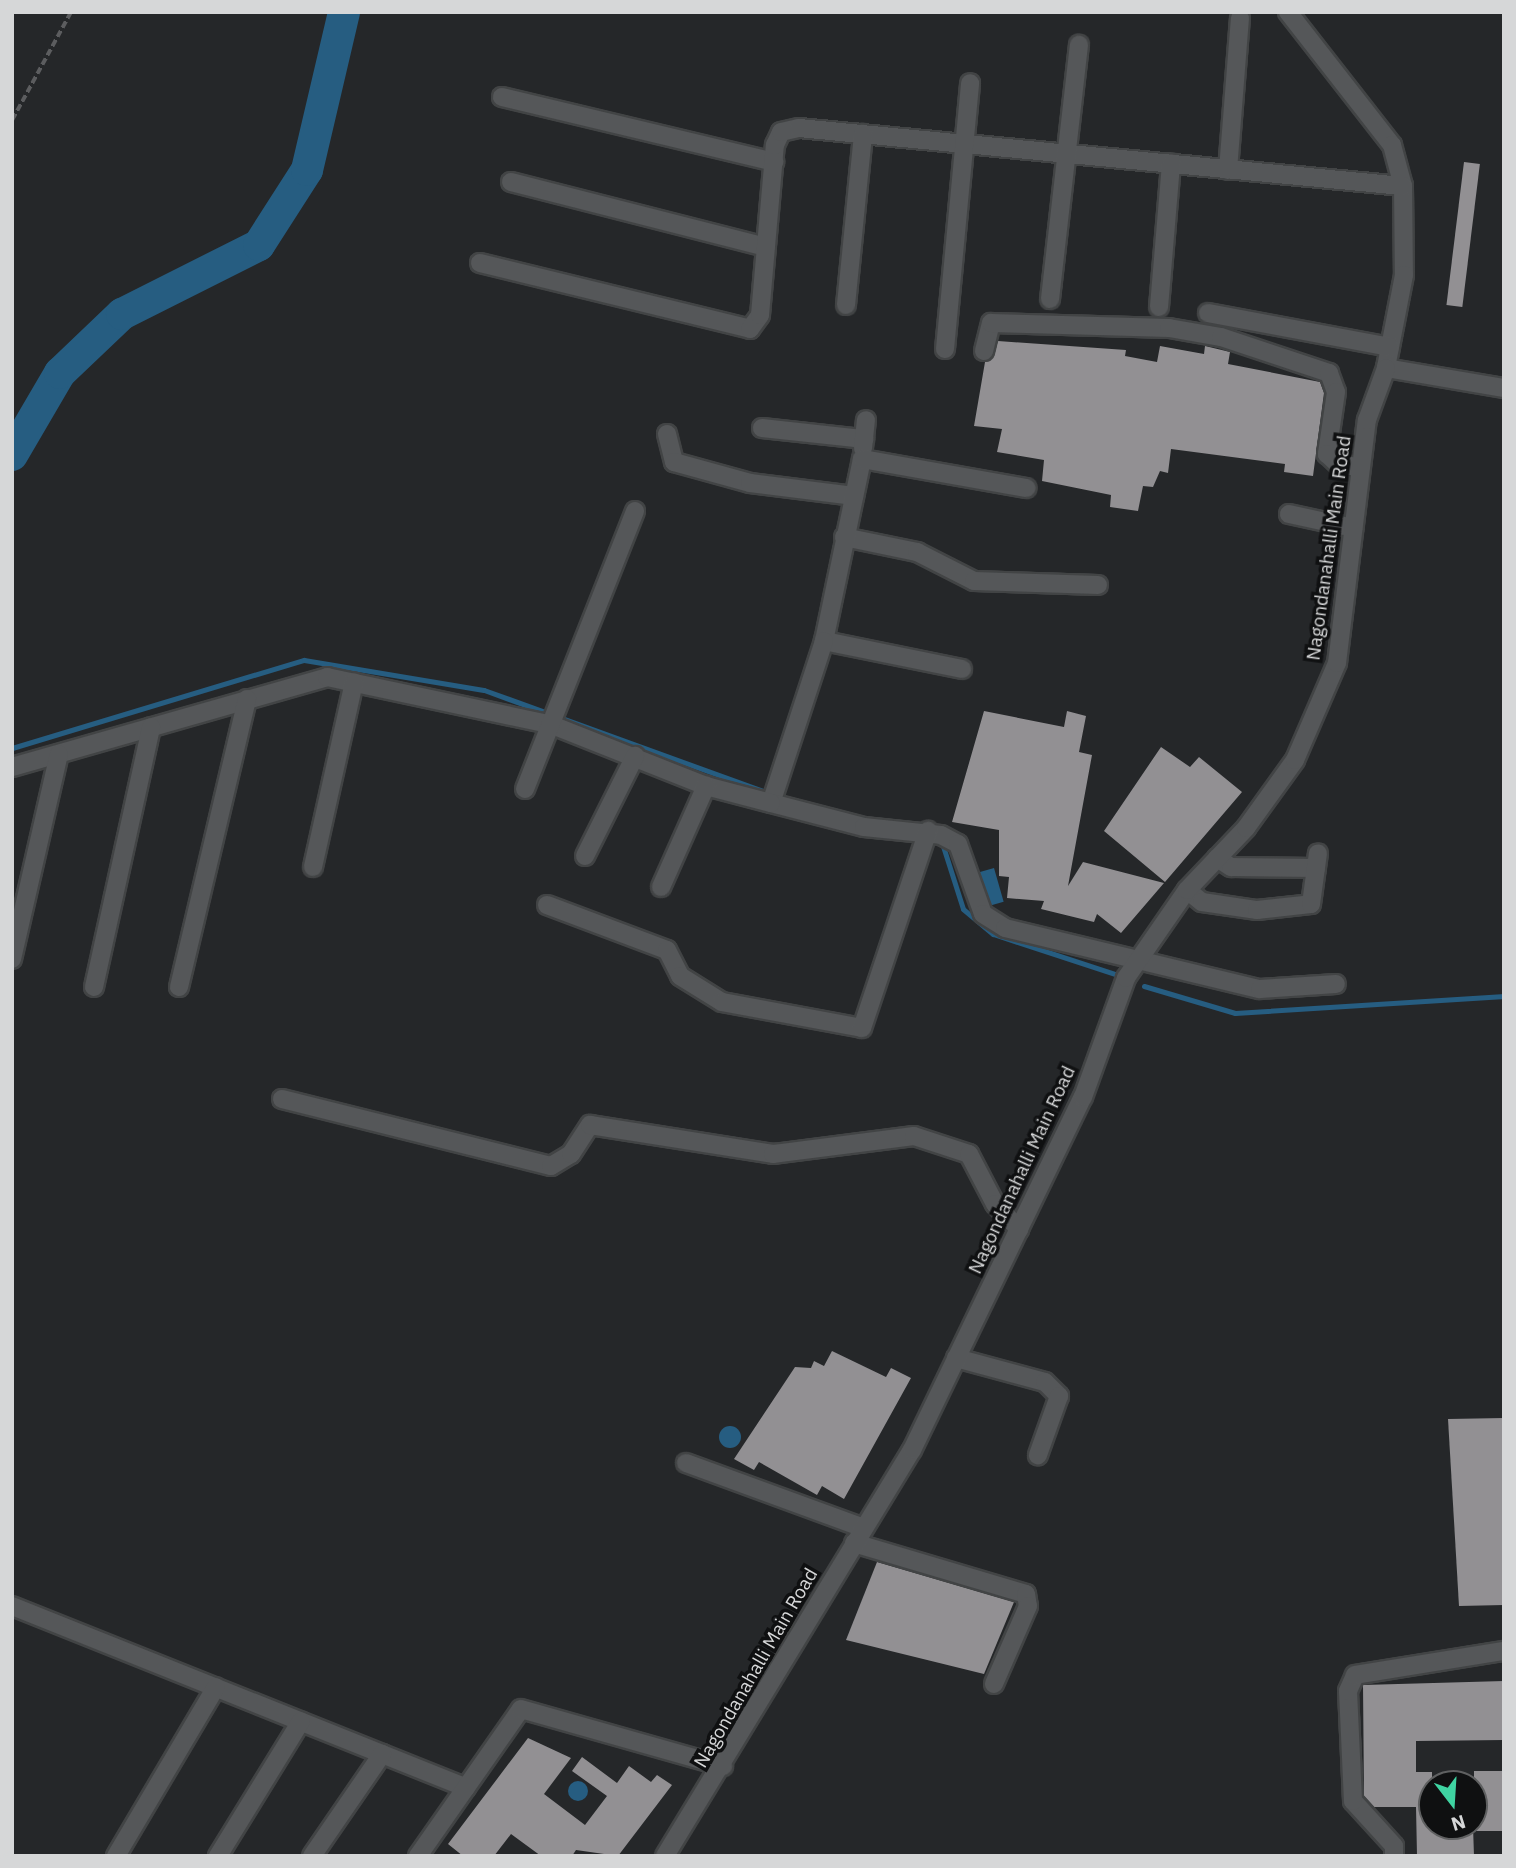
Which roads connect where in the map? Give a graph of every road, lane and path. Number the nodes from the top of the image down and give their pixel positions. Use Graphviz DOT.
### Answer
graph roads {
  1 [pos="71,12"];
  2 [pos="1288,12"];
  3 [pos="1240,18"];
  4 [pos="1079,45"];
  5 [pos="970,83"];
  6 [pos="502,97"];
  7 [pos="12,120"];
  8 [pos="863,134"];
  9 [pos="966,144"];
  10 [pos="1067,154"];
  11 [pos="774,162"];
  12 [pos="1171,164"];
  13 [pos="1228,170"];
  14 [pos="511,182"];
  15 [pos="1403,186"];
  16 [pos="766,247"];
  17 [pos="480,263"];
  18 [pos="1050,299"];
  19 [pos="846,304"];
  20 [pos="1159,307"];
  21 [pos="1208,313"];
  22 [pos="1390,347"];
  23 [pos="945,349"];
  24 [pos="984,351"];
  25 [pos="1386,368"];
  26 [pos="1504,388"];
  27 [pos="866,420"];
  28 [pos="762,428"];
  29 [pos="667,434"];
  30 [pos="864,439"];
  31 [pos="862,459"];
  32 [pos="1361,467"];
  33 [pos="1026,488"];
  34 [pos="854,496"];
  35 [pos="635,511"];
  36 [pos="1289,514"];
  37 [pos="1354,528"];
  38 [pos="844,537"];
  39 [pos="1098,585"];
  40 [pos="824,641"];
  41 [pos="962,669"];
  42 [pos="354,682"];
  43 [pos="247,699"];
  44 [pos="552,725"];
  45 [pos="151,727"];
  46 [pos="58,754"];
  47 [pos="635,756"];
  48 [pos="12,767"];
  49 [pos="706,786"];
  50 [pos="525,789"];
  51 [pos="771,803"];
  52 [pos="928,831"];
  53 [pos="584,856"];
  54 [pos="1217,859"];
  55 [pos="313,867"];
  56 [pos="662,887"];
  57 [pos="1187,890"];
  58 [pos="547,905"];
  59 [pos="12,959"];
  60 [pos="1135,964"];
  61 [pos="1336,984"];
  62 [pos="94,987"];
  63 [pos="179,987"];
  64 [pos="282,1098"];
  65 [pos="1019,1229"];
  66 [pos="956,1359"];
  67 [pos="1038,1455"];
  68 [pos="686,1464"];
  69 [pos="864,1528"];
  70 [pos="854,1543"];
  71 [pos="12,1606"];
  72 [pos="1504,1651"];
  73 [pos="994,1684"];
  74 [pos="216,1687"];
  75 [pos="301,1721"];
  76 [pos="382,1754"];
  77 [pos="723,1766"];
  78 [pos="466,1787"];
  79 [pos="116,1856"];
  80 [pos="218,1856"];
  81 [pos="312,1856"];
  82 [pos="418,1856"];
  83 [pos="665,1856"];
  84 [pos="1394,1856"];
  1 -- 7 [label="path"];
  2 -- 15 [label="street, Nagondanahalli Main Road"];
  3 -- 13 [label="street"];
  4 -- 10 [label="street"];
  5 -- 9 [label="street"];
  6 -- 11 [label="street"];
  8 -- 9 [label="street"];
  8 -- 11 [label="street"];
  8 -- 19 [label="street"];
  9 -- 10 [label="street"];
  9 -- 23 [label="street"];
  10 -- 12 [label="street"];
  10 -- 18 [label="street"];
  11 -- 16 [label="street"];
  12 -- 13 [label="street"];
  12 -- 20 [label="street"];
  13 -- 15 [label="street"];
  14 -- 16 [label="street"];
  15 -- 22 [label="street, Nagondanahalli Main Road"];
  16 -- 17 [label="street"];
  21 -- 22 [label="street"];
  22 -- 25 [label="street, Nagondanahalli Main Road"];
  24 -- 32 [label="street"];
  25 -- 26 [label="street"];
  25 -- 32 [label="street, Nagondanahalli Main Road"];
  27 -- 30 [label="street"];
  28 -- 30 [label="street"];
  29 -- 34 [label="street"];
  30 -- 31 [label="street"];
  31 -- 33 [label="street"];
  31 -- 34 [label="street"];
  32 -- 37 [label="street, Nagondanahalli Main Road"];
  34 -- 38 [label="street"];
  35 -- 44 [label="street"];
  36 -- 37 [label="street"];
  37 -- 54 [label="street, Nagondanahalli Main Road"];
  38 -- 39 [label="street"];
  38 -- 40 [label="street"];
  40 -- 41 [label="street"];
  40 -- 51 [label="street"];
  42 -- 43 [label="street"];
  42 -- 44 [label="street"];
  42 -- 55 [label="street"];
  43 -- 45 [label="street"];
  43 -- 63 [label="street"];
  44 -- 47 [label="street"];
  44 -- 50 [label="street"];
  45 -- 46 [label="street"];
  45 -- 62 [label="street"];
  46 -- 48 [label="street"];
  46 -- 59 [label="street"];
  47 -- 49 [label="street"];
  47 -- 53 [label="street"];
  49 -- 51 [label="street"];
  49 -- 56 [label="street"];
  51 -- 52 [label="street"];
  52 -- 58 [label="street"];
  52 -- 60 [label="street"];
  54 -- 57 [label="street, Nagondanahalli Main Road"];
  54 -- 57 [label="street"];
  57 -- 60 [label="street, Nagondanahalli Main Road"];
  60 -- 61 [label="street"];
  60 -- 65 [label="street, Nagondanahalli Main Road"];
  64 -- 65 [label="street"];
  65 -- 66 [label="street, Nagondanahalli Main Road"];
  66 -- 67 [label="street"];
  66 -- 69 [label="street, Nagondanahalli Main Road"];
  68 -- 69 [label="street"];
  69 -- 70 [label="street, Nagondanahalli Main Road"];
  70 -- 73 [label="street"];
  70 -- 77 [label="street, Nagondanahalli Main Road"];
  71 -- 74 [label="street"];
  72 -- 84 [label="street"];
  74 -- 75 [label="street"];
  74 -- 79 [label="street"];
  75 -- 76 [label="street"];
  75 -- 80 [label="street"];
  76 -- 78 [label="street"];
  76 -- 81 [label="street"];
  77 -- 78 [label="street"];
  77 -- 83 [label="street, Nagondanahalli Main Road"];
  78 -- 82 [label="street"];
}
